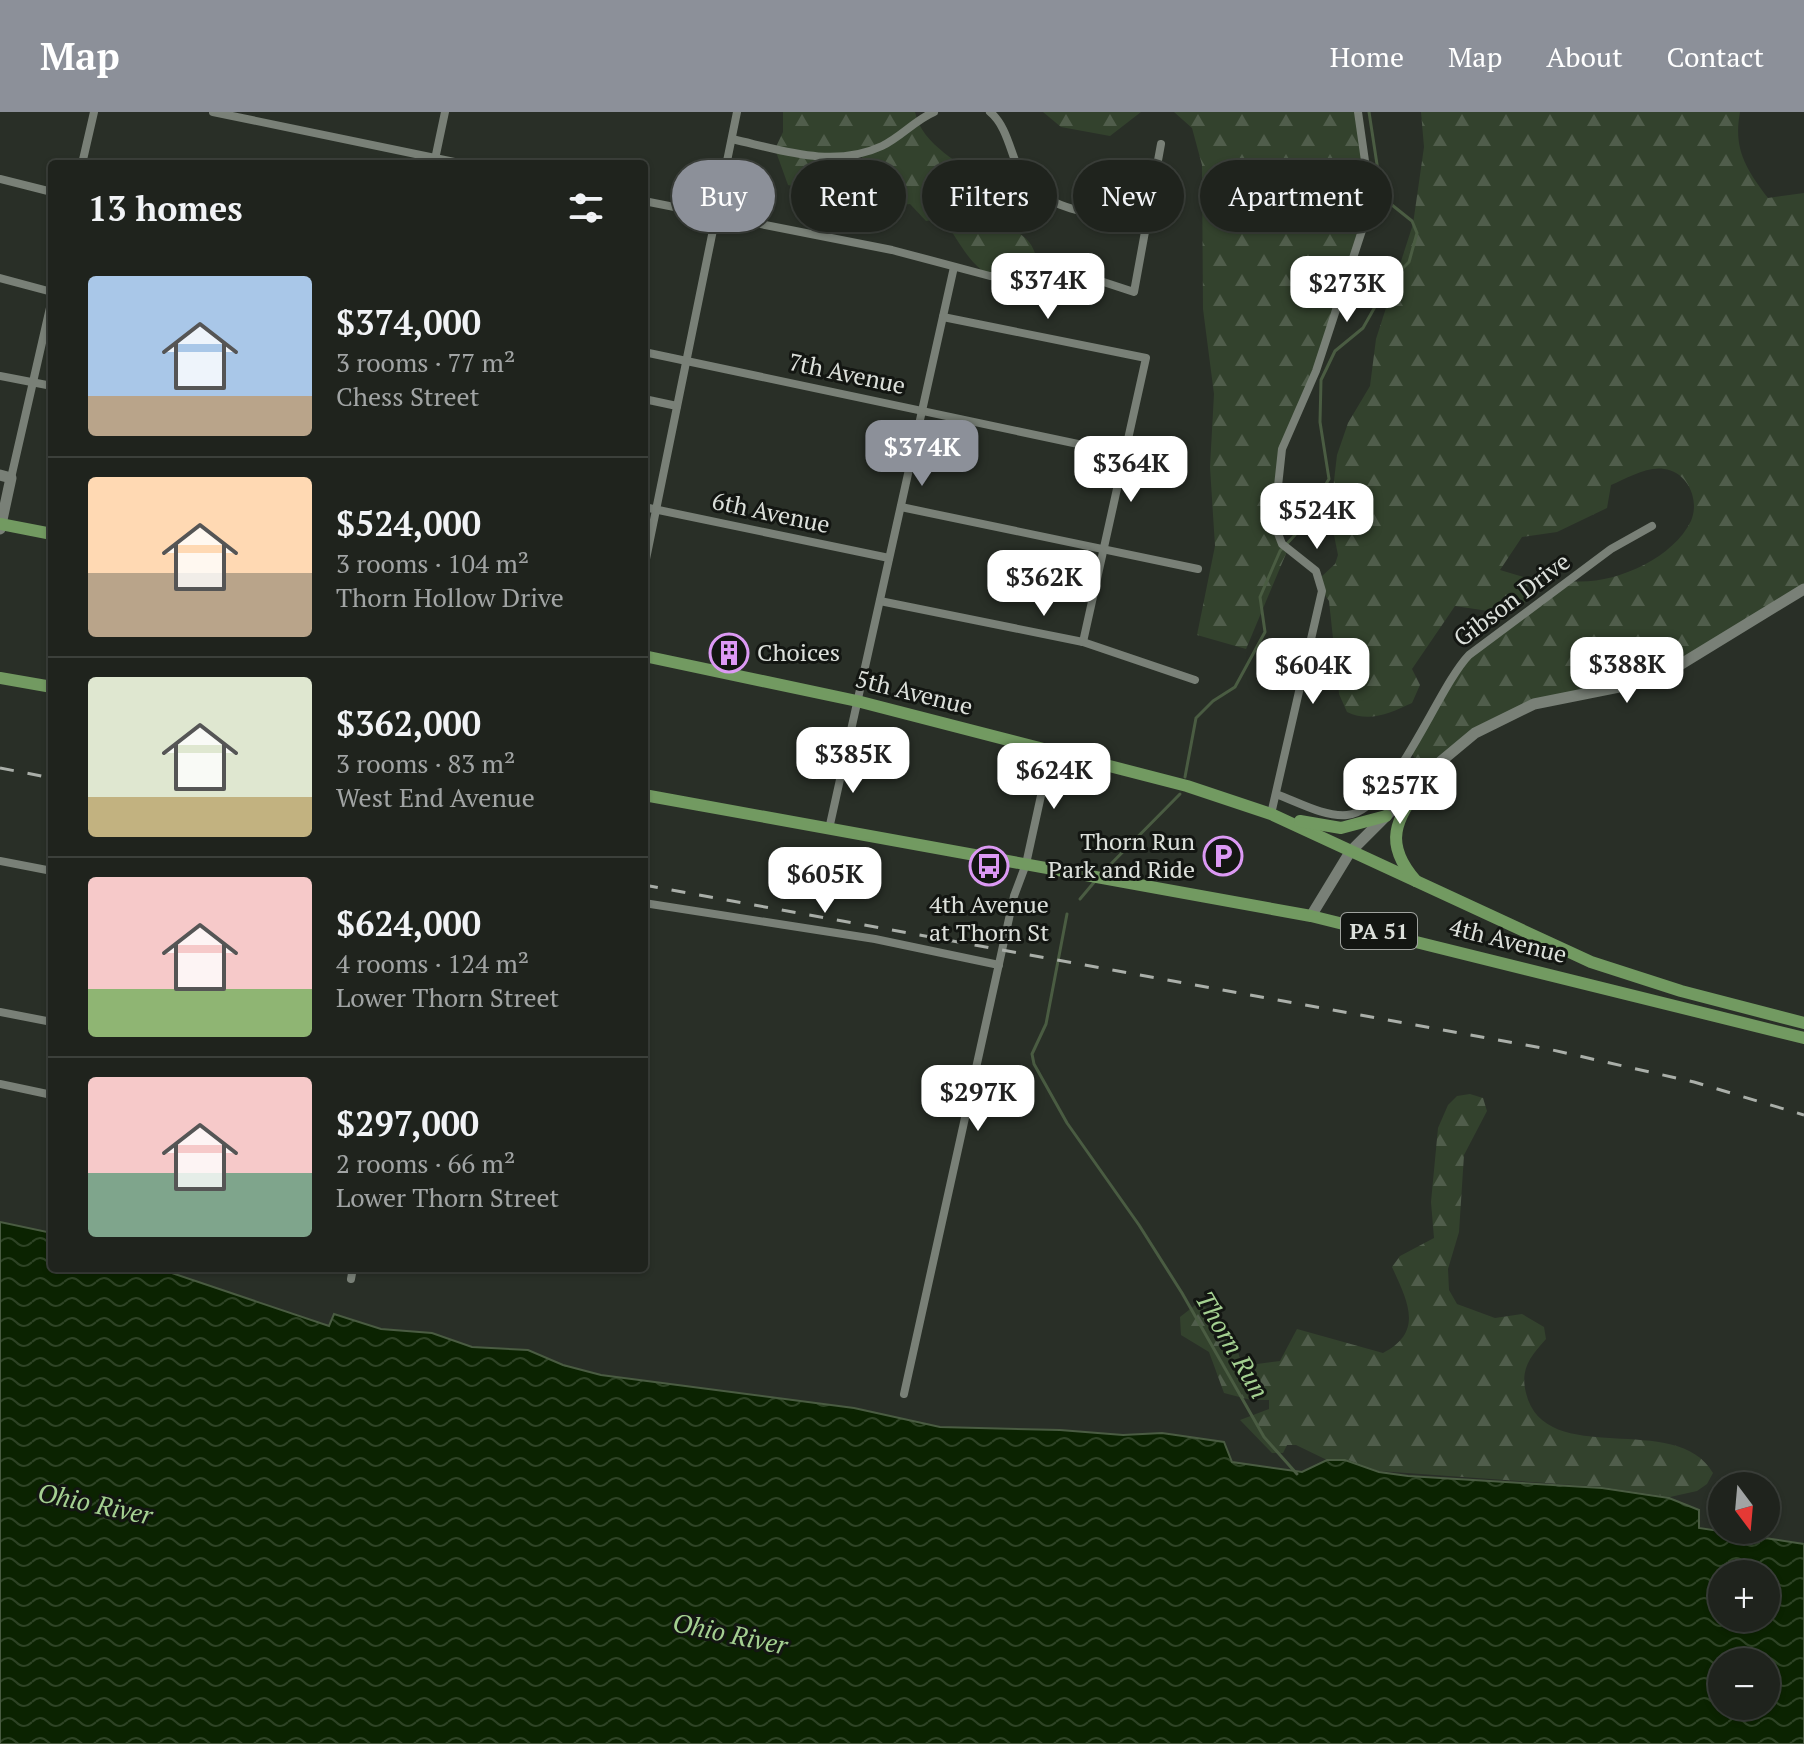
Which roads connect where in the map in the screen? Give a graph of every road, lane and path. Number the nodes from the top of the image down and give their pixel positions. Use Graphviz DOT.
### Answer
graph roads {
  1 [pos="94,112"];
  2 [pos="213,112"];
  3 [pos="445,112"];
  4 [pos="737,112"];
  5 [pos="934,112"];
  6 [pos="990,112"];
  7 [pos="1358,112"];
  8 [pos="732,139"];
  9 [pos="1161,144"];
  10 [pos="83,160"];
  11 [pos="430,160"];
  12 [pos="435,160"];
  13 [pos="727,160"];
  14 [pos="1158,160"];
  15 [pos="0,179"];
  16 [pos="48,191"];
  17 [pos="648,202"];
  18 [pos="672,207"];
  19 [pos="1073,208"];
  20 [pos="775,227"];
  21 [pos="712,232"];
  22 [pos="1145,232"];
  23 [pos="954,267"];
  24 [pos="0,278"];
  25 [pos="48,291"];
  26 [pos="48,316"];
  27 [pos="943,317"];
  28 [pos="648,353"];
  29 [pos="686,361"];
  30 [pos="0,376"];
  31 [pos="33,382"];
  32 [pos="48,385"];
  33 [pos="648,400"];
  34 [pos="677,406"];
  35 [pos="924,410"];
  36 [pos="1126,452"];
  37 [pos="1182,466"];
  38 [pos="5,476"];
  39 [pos="901,507"];
  40 [pos="648,508"];
  41 [pos="656,509"];
  42 [pos="0,525"];
  43 [pos="1652,526"];
  44 [pos="48,533"];
  45 [pos="648,549"];
  46 [pos="1104,549"];
  47 [pos="889,558"];
  48 [pos="1198,569"];
  49 [pos="1804,589"];
  50 [pos="880,601"];
  51 [pos="1083,642"];
  52 [pos="648,657"];
  53 [pos="0,678"];
  54 [pos="1195,680"];
  55 [pos="48,686"];
  56 [pos="857,701"];
  57 [pos="1051,750"];
  58 [pos="1426,777"];
  59 [pos="1276,794"];
  60 [pos="648,796"];
  61 [pos="1271,814"];
  62 [pos="1386,816"];
  63 [pos="829,829"];
  64 [pos="1350,852"];
  65 [pos="0,861"];
  66 [pos="1026,864"];
  67 [pos="48,870"];
  68 [pos="1418,883"];
  69 [pos="648,904"];
  70 [pos="1311,916"];
  71 [pos="999,965"];
  72 [pos="1641,979"];
  73 [pos="1638,997"];
  74 [pos="0,1012"];
  75 [pos="48,1021"];
  76 [pos="1804,1023"];
  77 [pos="1804,1038"];
  78 [pos="0,1084"];
  79 [pos="48,1094"];
  80 [pos="352,1272"];
  81 [pos="351,1279"];
  82 [pos="904,1394"];
  1 -- 10 [label="street"];
  2 -- 11 [label="street"];
  3 -- 12 [label="street"];
  4 -- 8 [label="street"];
  5 -- 8 [label="street"];
  6 -- 19 [label="street"];
  7 -- 59 [label="street"];
  8 -- 13 [label="street"];
  9 -- 14 [label="street"];
  15 -- 16 [label="street"];
  17 -- 18 [label="street"];
  20 -- 23 [label="street"];
  21 -- 29 [label="street"];
  22 -- 23 [label="street"];
  23 -- 27 [label="street"];
  24 -- 25 [label="street"];
  26 -- 31 [label="street"];
  27 -- 35 [label="street"];
  27 -- 36 [label="street"];
  28 -- 29 [label="street, 7th Avenue"];
  29 -- 34 [label="street"];
  29 -- 35 [label="street, 7th Avenue"];
  30 -- 31 [label="street"];
  31 -- 32 [label="street"];
  31 -- 38 [label="street"];
  33 -- 34 [label="street"];
  34 -- 41 [label="street"];
  35 -- 36 [label="street, 7th Avenue"];
  35 -- 39 [label="street"];
  36 -- 37 [label="street, 7th Avenue"];
  36 -- 46 [label="street"];
  38 -- 42 [label="street"];
  39 -- 46 [label="street"];
  39 -- 47 [label="street"];
  40 -- 41 [label="street, 6th Avenue"];
  41 -- 45 [label="street"];
  41 -- 47 [label="street, 6th Avenue"];
  42 -- 44 [label="main road"];
  43 -- 59 [label="street, Gibson Drive"];
  46 -- 48 [label="street"];
  46 -- 51 [label="street"];
  47 -- 50 [label="street"];
  49 -- 58 [label="street"];
  50 -- 51 [label="street"];
  50 -- 56 [label="street"];
  51 -- 54 [label="street"];
  52 -- 56 [label="main road, 5th Avenue / PA 51"];
  53 -- 55 [label="main road"];
  56 -- 57 [label="main road, 5th Avenue / PA 51"];
  56 -- 63 [label="street"];
  57 -- 61 [label="main road, 5th Avenue / PA 51"];
  57 -- 66 [label="street"];
  58 -- 62 [label="street"];
  58 -- 68 [label="main road"];
  59 -- 61 [label="street"];
  60 -- 63 [label="main road, 4th Avenue / PA 51"];
  61 -- 62 [label="main road"];
  61 -- 64 [label="main road, 5th Avenue / PA 51"];
  62 -- 64 [label="street"];
  63 -- 66 [label="main road, 4th Avenue / PA 51"];
  64 -- 68 [label="main road, PA 51"];
  64 -- 70 [label="street"];
  65 -- 67 [label="street"];
  66 -- 70 [label="main road, 4th Avenue / PA 51"];
  66 -- 71 [label="street"];
  68 -- 72 [label="main road, PA 51"];
  69 -- 71 [label="street"];
  70 -- 73 [label="main road, 4th Avenue / PA 51"];
  71 -- 82 [label="street"];
  72 -- 73 [label="main road"];
  72 -- 76 [label="main road, PA 51"];
  73 -- 77 [label="main road, 4th Avenue / PA 51"];
  74 -- 75 [label="street"];
  78 -- 79 [label="street"];
  80 -- 81 [label="street"];
}
